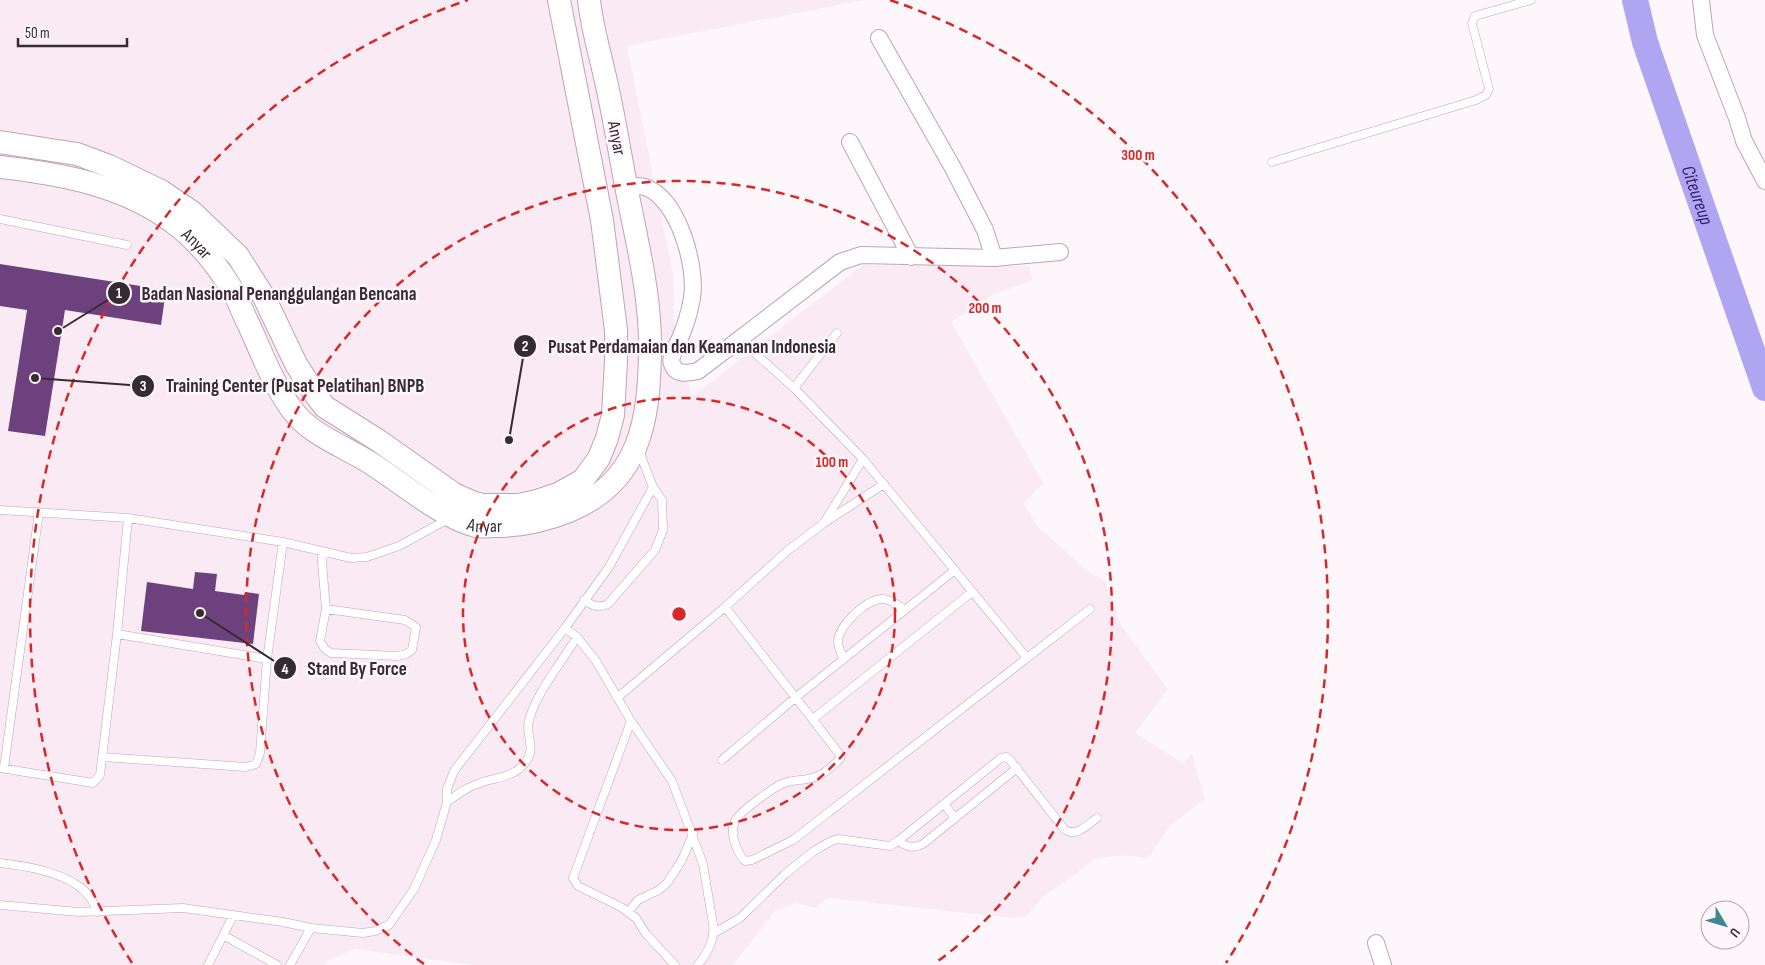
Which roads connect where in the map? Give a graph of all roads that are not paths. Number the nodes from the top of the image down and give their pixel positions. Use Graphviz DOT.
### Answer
graph roads {
  1 [pos="559,0"];
  2 [pos="589,0"];
  3 [pos="1530,0"];
  4 [pos="1702,0"];
  5 [pos="879,38"];
  6 [pos="0,142"];
  7 [pos="850,142"];
  8 [pos="1272,162"];
  9 [pos="0,168"];
  10 [pos="1765,181"];
  11 [pos="626,188"];
  12 [pos="632,215"];
  13 [pos="0,220"];
  14 [pos="602,220"];
  15 [pos="127,245"];
  16 [pos="1060,252"];
  17 [pos="911,257"];
  18 [pos="994,258"];
  19 [pos="837,332"];
  20 [pos="739,339"];
  21 [pos="296,364"];
  22 [pos="274,378"];
  23 [pos="794,388"];
  24 [pos="637,447"];
  25 [pos="863,459"];
  26 [pos="884,484"];
  27 [pos="653,487"];
  28 [pos="0,510"];
  29 [pos="40,512"];
  30 [pos="480,516"];
  31 [pos="453,517"];
  32 [pos="128,518"];
  33 [pos="824,523"];
  34 [pos="284,542"];
  35 [pos="321,551"];
  36 [pos="955,570"];
  37 [pos="972,592"];
  38 [pos="584,600"];
  39 [pos="725,607"];
  40 [pos="326,609"];
  41 [pos="1090,609"];
  42 [pos="905,610"];
  43 [pos="564,628"];
  44 [pos="117,634"];
  45 [pos="577,637"];
  46 [pos="1027,658"];
  47 [pos="267,659"];
  48 [pos="844,659"];
  49 [pos="617,698"];
  50 [pos="795,698"];
  51 [pos="813,719"];
  52 [pos="631,721"];
  53 [pos="102,757"];
  54 [pos="722,760"];
  55 [pos="2,768"];
  56 [pos="1017,768"];
  57 [pos="447,802"];
  58 [pos="944,804"];
  59 [pos="955,818"];
  60 [pos="1097,818"];
  61 [pos="693,834"];
  62 [pos="898,841"];
  63 [pos="0,863"];
  64 [pos="0,905"];
  65 [pos="97,912"];
  66 [pos="628,912"];
  67 [pos="233,916"];
  68 [pos="311,928"];
  69 [pos="714,933"];
  70 [pos="223,935"];
  71 [pos="1376,943"];
  72 [pos="208,965"];
  73 [pos="277,965"];
  74 [pos="290,965"];
  75 [pos="675,965"];
  76 [pos="698,965"];
  77 [pos="1383,965"];
  1 -- 14 [label="street, Anyar"];
  2 -- 11 [label="street, Anyar"];
  3 -- 8 [label="lane"];
  4 -- 10 [label="street"];
  5 -- 18 [label="street"];
  6 -- 21 [label="street, Anyar"];
  7 -- 17 [label="street"];
  9 -- 22 [label="street, Anyar"];
  11 -- 12 [label="street, Anyar"];
  11 -- 20 [label="street"];
  12 -- 14 [label="street"];
  12 -- 24 [label="street, Anyar"];
  13 -- 15 [label="lane"];
  14 -- 30 [label="street, Anyar"];
  16 -- 18 [label="street"];
  17 -- 18 [label="street"];
  17 -- 20 [label="street"];
  19 -- 23 [label="lane"];
  20 -- 23 [label="lane"];
  21 -- 22 [label="street"];
  21 -- 30 [label="street, Anyar"];
  22 -- 31 [label="street, Anyar"];
  23 -- 25 [label="lane"];
  24 -- 27 [label="lane"];
  24 -- 30 [label="street, Anyar"];
  25 -- 26 [label="lane"];
  25 -- 33 [label="lane"];
  26 -- 33 [label="lane"];
  26 -- 36 [label="lane"];
  27 -- 38 [label="lane"];
  27 -- 38 [label="lane"];
  28 -- 29 [label="lane"];
  29 -- 32 [label="lane"];
  29 -- 55 [label="lane"];
  30 -- 31 [label="street, Anyar"];
  31 -- 35 [label="lane"];
  32 -- 34 [label="lane"];
  32 -- 44 [label="lane"];
  33 -- 39 [label="lane"];
  34 -- 35 [label="lane"];
  34 -- 47 [label="lane"];
  35 -- 40 [label="lane"];
  36 -- 37 [label="lane"];
  36 -- 42 [label="lane"];
  37 -- 46 [label="lane"];
  37 -- 51 [label="lane"];
  38 -- 43 [label="lane"];
  39 -- 49 [label="lane"];
  39 -- 50 [label="lane"];
  40 -- 40 [label="lane"];
  41 -- 46 [label="lane"];
  42 -- 48 [label="lane"];
  42 -- 48 [label="lane"];
  43 -- 45 [label="lane"];
  43 -- 57 [label="lane"];
  44 -- 47 [label="lane"];
  44 -- 53 [label="lane"];
  45 -- 49 [label="lane"];
  45 -- 57 [label="lane"];
  46 -- 51 [label="lane"];
  47 -- 53 [label="lane"];
  48 -- 50 [label="lane"];
  49 -- 52 [label="lane"];
  50 -- 51 [label="lane"];
  50 -- 54 [label="lane"];
  52 -- 61 [label="lane"];
  52 -- 66 [label="lane"];
  53 -- 55 [label="lane"];
  56 -- 58 [label="lane"];
  56 -- 59 [label="lane"];
  56 -- 60 [label="lane"];
  57 -- 68 [label="lane"];
  58 -- 59 [label="lane"];
  58 -- 62 [label="lane"];
  59 -- 62 [label="lane"];
  61 -- 66 [label="lane"];
  61 -- 69 [label="lane"];
  62 -- 69 [label="lane"];
  63 -- 65 [label="lane"];
  64 -- 65 [label="lane"];
  65 -- 67 [label="lane"];
  66 -- 75 [label="lane"];
  67 -- 68 [label="lane"];
  67 -- 70 [label="lane"];
  68 -- 74 [label="lane"];
  69 -- 76 [label="lane"];
  70 -- 72 [label="lane"];
  70 -- 73 [label="lane"];
  71 -- 77 [label="street"];
}
